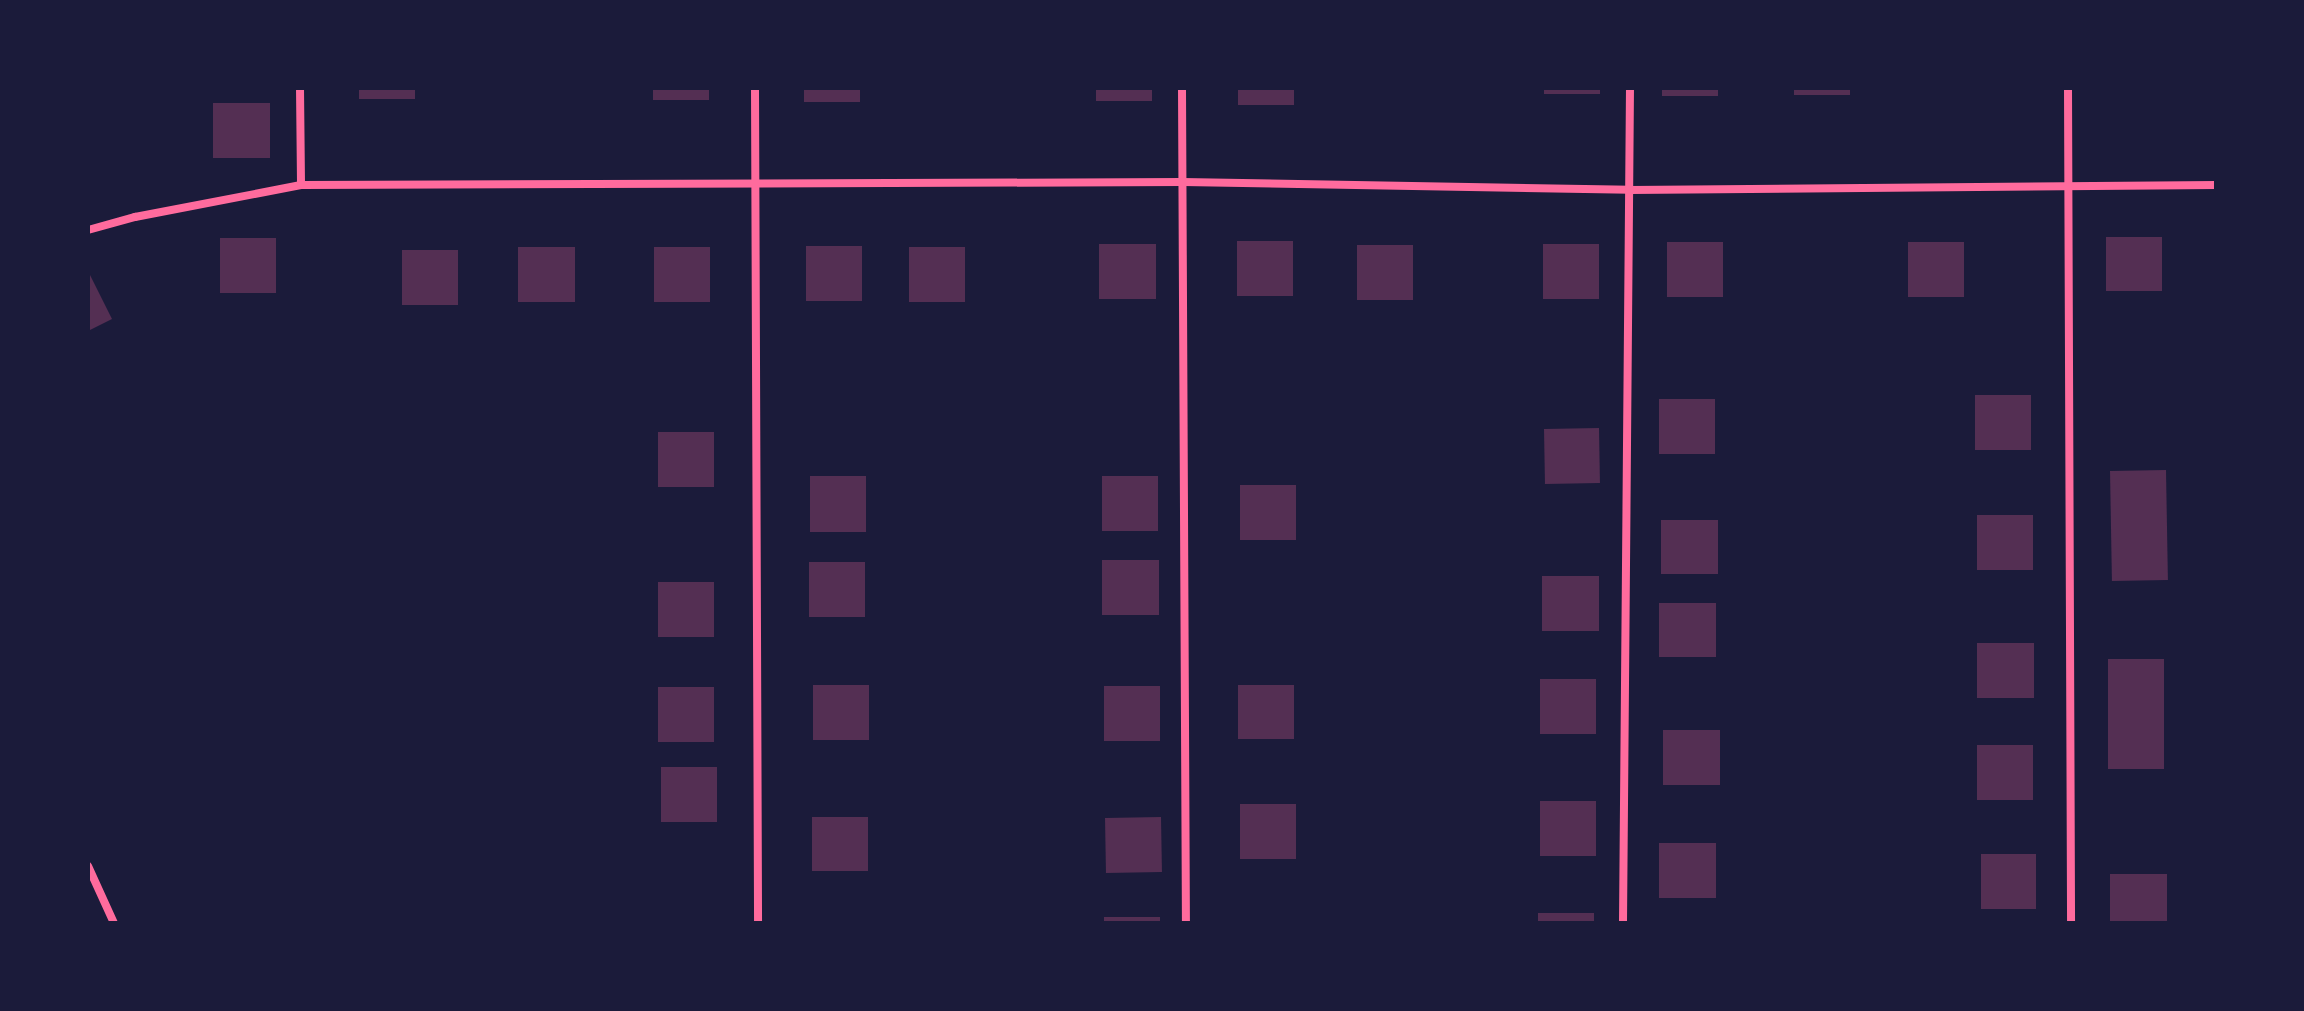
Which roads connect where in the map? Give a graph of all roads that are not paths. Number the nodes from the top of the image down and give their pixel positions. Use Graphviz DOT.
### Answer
graph roads {
  1 [pos="300,88"];
  2 [pos="755,88"];
  3 [pos="1182,88"];
  4 [pos="1630,88"];
  5 [pos="2068,88"];
  6 [pos="1183,182"];
  7 [pos="301,185"];
  8 [pos="756,185"];
  9 [pos="2216,185"];
  10 [pos="2068,186"];
  11 [pos="1630,190"];
  12 [pos="88,230"];
  13 [pos="88,866"];
  14 [pos="114,923"];
  15 [pos="758,923"];
  16 [pos="1186,923"];
  17 [pos="1623,923"];
  18 [pos="2071,923"];
  1 -- 7 [label="street"];
  2 -- 8 [label="street"];
  3 -- 6 [label="street"];
  4 -- 11 [label="street"];
  5 -- 10 [label="street"];
  6 -- 8 [label="street"];
  6 -- 11 [label="street"];
  6 -- 16 [label="street"];
  7 -- 8 [label="street"];
  7 -- 12 [label="street"];
  8 -- 15 [label="street"];
  9 -- 10 [label="street"];
  10 -- 11 [label="street"];
  10 -- 18 [label="street"];
  11 -- 17 [label="street"];
  13 -- 14 [label="street"];
}
